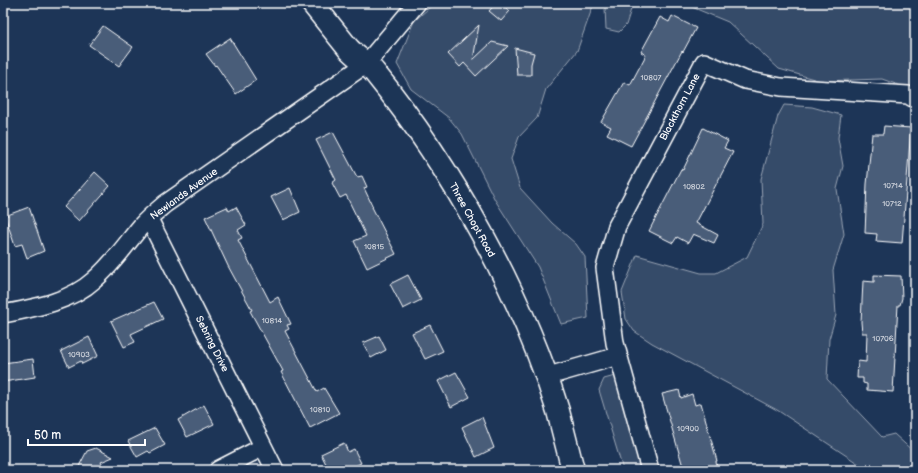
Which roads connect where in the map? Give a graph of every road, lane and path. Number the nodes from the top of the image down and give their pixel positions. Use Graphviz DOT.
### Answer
graph roads {
  1 [pos="312,3"];
  2 [pos="417,3"];
  3 [pos="366,64"];
  4 [pos="915,98"];
  5 [pos="149,219"];
  6 [pos="3,314"];
  7 [pos="618,356"];
  8 [pos="545,377"];
  9 [pos="263,447"];
  10 [pos="218,470"];
  11 [pos="275,470"];
  12 [pos="573,470"];
  13 [pos="650,470"];
  1 -- 3 [label="main road, Three Chopt Road"];
  2 -- 3 [label="street, Newlands Avenue"];
  3 -- 5 [label="street, Newlands Avenue"];
  3 -- 8 [label="main road, Three Chopt Road"];
  4 -- 7 [label="street, Blackthorn Lane"];
  5 -- 6 [label="street, Newlands Avenue"];
  5 -- 9 [label="street, Sebring Drive"];
  7 -- 8 [label="street"];
  7 -- 13 [label="street, Blackthorn Lane"];
  8 -- 12 [label="main road, Three Chopt Road"];
  9 -- 10 [label="street"];
  9 -- 11 [label="street, Sebring Drive"];
}
